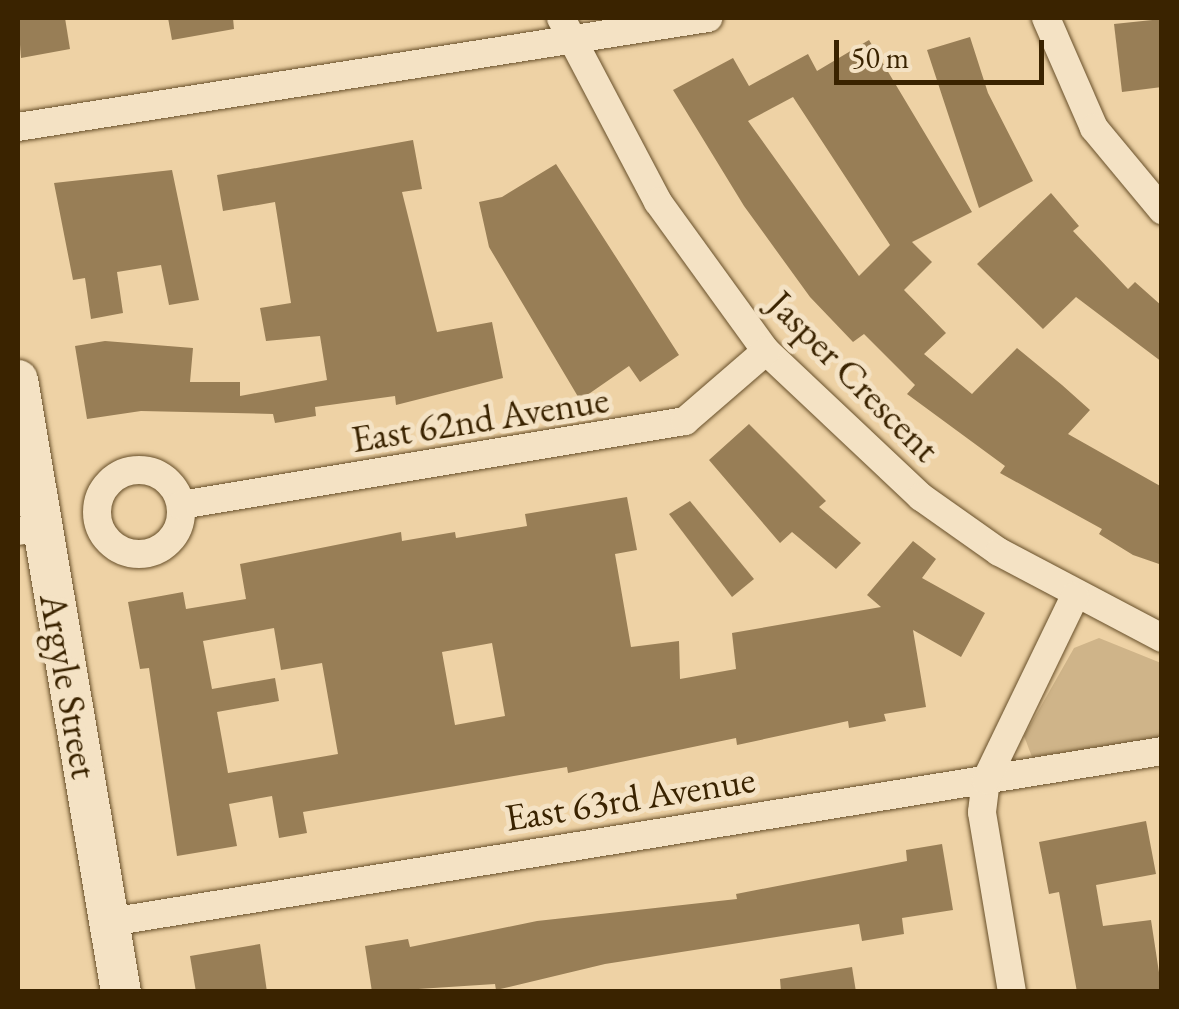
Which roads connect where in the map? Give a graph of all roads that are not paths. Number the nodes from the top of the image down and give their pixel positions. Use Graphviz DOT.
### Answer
graph roads {
  1 [pos="708,18"];
  2 [pos="1046,18"];
  3 [pos="565,28"];
  4 [pos="18,128"];
  5 [pos="1162,210"];
  6 [pos="766,351"];
  7 [pos="18,380"];
  8 [pos="181,505"];
  9 [pos="30,529"];
  10 [pos="1075,596"];
  11 [pos="1162,638"];
  12 [pos="1162,751"];
  13 [pos="986,780"];
  14 [pos="110,922"];
  15 [pos="120,992"];
  16 [pos="1012,992"];
  1 -- 3 [label="street"];
  2 -- 5 [label="street"];
  3 -- 4 [label="street"];
  3 -- 6 [label="street, Jasper Crescent"];
  6 -- 8 [label="street, East 62nd Avenue"];
  6 -- 10 [label="street, Jasper Crescent"];
  7 -- 9 [label="street, Argyle Street"];
  9 -- 14 [label="street, Argyle Street"];
  10 -- 11 [label="street, Jasper Crescent"];
  10 -- 13 [label="street"];
  12 -- 13 [label="street, East 63rd Avenue"];
  13 -- 14 [label="street, East 63rd Avenue"];
  13 -- 16 [label="street"];
  14 -- 15 [label="street, Argyle Street"];
}
